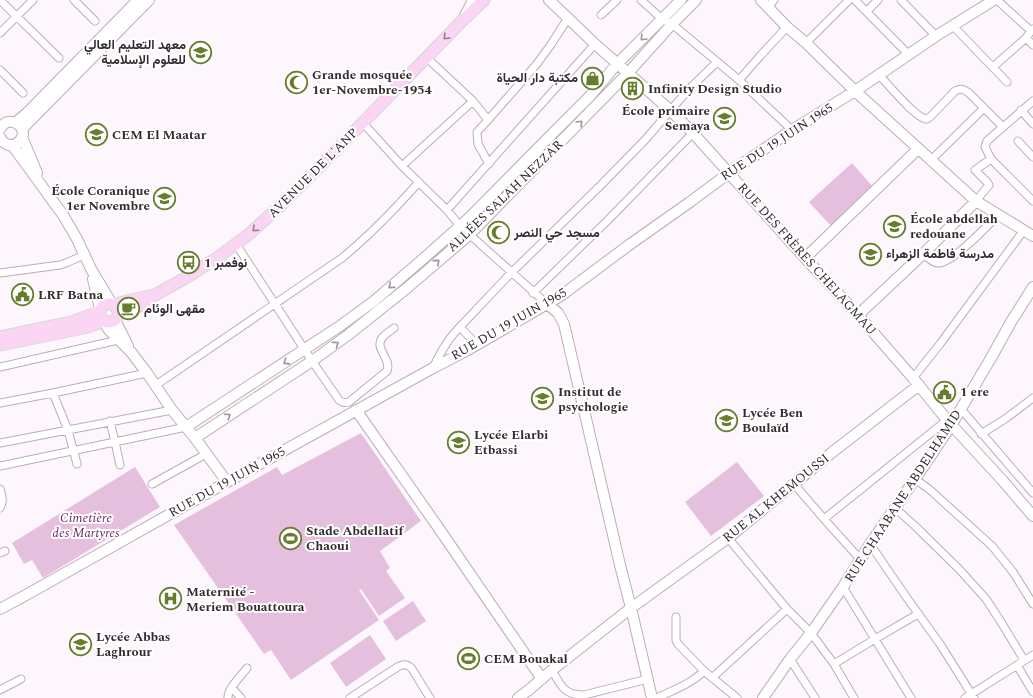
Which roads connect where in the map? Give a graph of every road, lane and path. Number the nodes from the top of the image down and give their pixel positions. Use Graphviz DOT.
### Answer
graph roads {
  1 [pos="0,0"];
  2 [pos="33,0"];
  3 [pos="74,0"];
  4 [pos="138,0"];
  5 [pos="149,0"];
  6 [pos="473,0"];
  7 [pos="484,0"];
  8 [pos="549,0"];
  9 [pos="617,0"];
  10 [pos="641,0"];
  11 [pos="680,0"];
  12 [pos="696,0"];
  13 [pos="848,0"];
  14 [pos="855,0"];
  15 [pos="878,0"];
  16 [pos="901,0"];
  17 [pos="995,0"];
  18 [pos="768,2"];
  19 [pos="133,11"];
  20 [pos="866,11"];
  21 [pos="601,15"];
  22 [pos="17,16"];
  23 [pos="568,18"];
  24 [pos="464,19"];
  25 [pos="662,19"];
  26 [pos="95,21"];
  27 [pos="672,24"];
  28 [pos="952,25"];
  29 [pos="787,27"];
  30 [pos="1032,30"];
  31 [pos="0,33"];
  32 [pos="936,36"];
  33 [pos="1026,38"];
  34 [pos="806,43"];
  35 [pos="595,44"];
  36 [pos="1033,46"];
  37 [pos="908,54"];
  38 [pos="59,58"];
  39 [pos="426,58"];
  40 [pos="717,62"];
  41 [pos="617,64"];
  42 [pos="993,67"];
  43 [pos="0,70"];
  44 [pos="628,73"];
  45 [pos="879,75"];
  46 [pos="739,80"];
  47 [pos="1007,82"];
  48 [pos="855,92"];
  49 [pos="23,93"];
  50 [pos="1033,100"];
  51 [pos="473,101"];
  52 [pos="984,108"];
  53 [pos="670,110"];
  54 [pos="1021,110"];
  55 [pos="488,120"];
  56 [pos="363,123"];
  57 [pos="1033,124"];
  58 [pos="14,125"];
  59 [pos="1003,127"];
  60 [pos="0,129"];
  61 [pos="792,130"];
  62 [pos="693,133"];
  63 [pos="0,137"];
  64 [pos="1018,141"];
  65 [pos="12,145"];
  66 [pos="918,149"];
  67 [pos="1033,157"];
  68 [pos="991,159"];
  69 [pos="931,160"];
  70 [pos="489,164"];
  71 [pos="402,166"];
  72 [pos="729,173"];
  73 [pos="419,182"];
  74 [pos="46,191"];
  75 [pos="976,201"];
  76 [pos="1033,201"];
  77 [pos="448,210"];
  78 [pos="998,215"];
  79 [pos="460,226"];
  80 [pos="1024,230"];
  81 [pos="469,235"];
  82 [pos="1033,236"];
  83 [pos="236,244"];
  84 [pos="923,254"];
  85 [pos="84,255"];
  86 [pos="805,258"];
  87 [pos="0,273"];
  88 [pos="511,273"];
  89 [pos="1033,287"];
  90 [pos="533,293"];
  91 [pos="275,303"];
  92 [pos="547,304"];
  93 [pos="108,313"];
  94 [pos="858,315"];
  95 [pos="460,326"];
  96 [pos="394,328"];
  97 [pos="0,337"];
  98 [pos="118,340"];
  99 [pos="0,345"];
  100 [pos="477,345"];
  101 [pos="305,350"];
  102 [pos="130,352"];
  103 [pos="312,361"];
  104 [pos="0,367"];
  105 [pos="433,368"];
  106 [pos="147,373"];
  107 [pos="916,381"];
  108 [pos="156,385"];
  109 [pos="53,393"];
  110 [pos="1033,398"];
  111 [pos="0,403"];
  112 [pos="960,409"];
  113 [pos="172,410"];
  114 [pos="356,410"];
  115 [pos="110,421"];
  116 [pos="950,422"];
  117 [pos="186,427"];
  118 [pos="68,430"];
  119 [pos="981,434"];
  120 [pos="195,438"];
  121 [pos="115,442"];
  122 [pos="0,443"];
  123 [pos="74,451"];
  124 [pos="206,454"];
  125 [pos="77,464"];
  126 [pos="120,465"];
  127 [pos="0,466"];
  128 [pos="915,479"];
  129 [pos="227,482"];
  130 [pos="152,484"];
  131 [pos="794,484"];
  132 [pos="0,489"];
  133 [pos="1033,493"];
  134 [pos="0,508"];
  135 [pos="895,508"];
  136 [pos="1033,516"];
  137 [pos="824,519"];
  138 [pos="728,538"];
  139 [pos="870,544"];
  140 [pos="860,559"];
  141 [pos="843,587"];
  142 [pos="1033,604"];
  143 [pos="631,608"];
  144 [pos="0,609"];
  145 [pos="787,610"];
  146 [pos="918,614"];
  147 [pos="676,617"];
  148 [pos="811,633"];
  149 [pos="875,638"];
  150 [pos="1033,655"];
  151 [pos="790,659"];
  152 [pos="1024,660"];
  153 [pos="834,664"];
  154 [pos="1016,665"];
  155 [pos="247,668"];
  156 [pos="552,670"];
  157 [pos="704,671"];
  158 [pos="712,678"];
  159 [pos="22,679"];
  160 [pos="542,679"];
  161 [pos="648,679"];
  162 [pos="232,688"];
  163 [pos="0,690"];
  164 [pos="1033,692"];
  165 [pos="531,694"];
  166 [pos="973,696"];
  167 [pos="228,698"];
  168 [pos="241,698"];
  169 [pos="350,698"];
  170 [pos="430,698"];
  171 [pos="518,698"];
  172 [pos="652,698"];
  173 [pos="657,698"];
  174 [pos="738,698"];
  175 [pos="763,698"];
  176 [pos="815,698"];
  177 [pos="854,698"];
  178 [pos="911,698"];
  179 [pos="965,698"];
  1 -- 22 [label="street"];
  2 -- 22 [label="street"];
  3 -- 26 [label="street"];
  4 -- 19 [label="street"];
  5 -- 19 [label="street"];
  6 -- 24 [label="street"];
  7 -- 24 [label="main road, AVENUE DE L'ANP"];
  8 -- 23 [label="street, RUE DES FRÈRES CHELAGMAU"];
  9 -- 21 [label="street"];
  10 -- 25 [label="street"];
  11 -- 25 [label="street"];
  12 -- 27 [label="street, ALLÉES SALAH NEZZAR"];
  13 -- 34 [label="street"];
  14 -- 20 [label="street"];
  15 -- 20 [label="street"];
  16 -- 32 [label="street"];
  17 -- 28 [label="street, RUE DU 19 JUIN 1965"];
  17 -- 30 [label="street"];
  18 -- 29 [label="street"];
  19 -- 58 [label="street"];
  20 -- 37 [label="street"];
  22 -- 31 [label="street"];
  22 -- 38 [label="street"];
  23 -- 35 [label="street, RUE DES FRÈRES CHELAGMAU"];
  23 -- 55 [label="street"];
  24 -- 39 [label="main road, AVENUE DE L'ANP, one-way"];
  25 -- 27 [label="street"];
  25 -- 41 [label="street, one-way"];
  27 -- 40 [label="street"];
  27 -- 44 [label="street, ALLÉES SALAH NEZZAR"];
  28 -- 32 [label="street, RUE DU 19 JUIN 1965"];
  28 -- 42 [label="street"];
  29 -- 34 [label="street"];
  29 -- 46 [label="street"];
  30 -- 33 [label="street"];
  32 -- 37 [label="street, RUE DU 19 JUIN 1965"];
  33 -- 36 [label="street"];
  33 -- 42 [label="street"];
  34 -- 48 [label="street"];
  35 -- 41 [label="street, RUE DES FRÈRES CHELAGMAU"];
  35 -- 70 [label="street"];
  37 -- 45 [label="street, RUE DU 19 JUIN 1965"];
  39 -- 51 [label="street"];
  39 -- 56 [label="main road, AVENUE DE L'ANP"];
  40 -- 46 [label="street"];
  40 -- 53 [label="street"];
  41 -- 44 [label="street, RUE DES FRÈRES CHELAGMAU"];
  41 -- 79 [label="street"];
  42 -- 47 [label="street"];
  43 -- 49 [label="street"];
  44 -- 53 [label="street, RUE DES FRÈRES CHELAGMAU"];
  81 -- 44 [label="street, ALLÉES SALAH NEZZAR, one-way"];
  45 -- 48 [label="street, RUE DU 19 JUIN 1965"];
  45 -- 52 [label="street"];
  46 -- 61 [label="street"];
  48 -- 61 [label="street, RUE DU 19 JUIN 1965"];
  48 -- 66 [label="street"];
  50 -- 54 [label="street"];
  51 -- 55 [label="street"];
  51 -- 71 [label="street"];
  52 -- 59 [label="street"];
  52 -- 69 [label="street"];
  53 -- 62 [label="street, RUE DES FRÈRES CHELAGMAU"];
  53 -- 88 [label="street"];
  54 -- 57 [label="street"];
  54 -- 59 [label="street"];
  55 -- 70 [label="street"];
  56 -- 71 [label="street"];
  56 -- 83 [label="main road, AVENUE DE L'ANP, one-way"];
  58 -- 60 [label="street"];
  58 -- 65 [label="street"];
  58 -- 74 [label="street"];
  59 -- 68 [label="street"];
  61 -- 72 [label="street, RUE DU 19 JUIN 1965"];
  62 -- 72 [label="street, RUE DES FRÈRES CHELAGMAU"];
  62 -- 90 [label="street"];
  63 -- 65 [label="street"];
  64 -- 67 [label="street"];
  65 -- 74 [label="street"];
  66 -- 69 [label="street"];
  66 -- 86 [label="street"];
  68 -- 75 [label="street"];
  68 -- 76 [label="street"];
  69 -- 75 [label="street"];
  70 -- 77 [label="street"];
  71 -- 73 [label="street"];
  72 -- 86 [label="street, RUE DES FRÈRES CHELAGMAU"];
  72 -- 92 [label="street, RUE DU 19 JUIN 1965"];
  73 -- 77 [label="street"];
  73 -- 91 [label="street"];
  74 -- 85 [label="street"];
  75 -- 78 [label="street"];
  75 -- 84 [label="street"];
  77 -- 79 [label="street"];
  78 -- 80 [label="street"];
  78 -- 84 [label="street"];
  79 -- 81 [label="street"];
  79 -- 101 [label="street, one-way"];
  80 -- 82 [label="street"];
  80 -- 107 [label="street"];
  81 -- 88 [label="street"];
  103 -- 81 [label="street, ALLÉES SALAH NEZZAR, one-way"];
  83 -- 91 [label="street"];
  83 -- 93 [label="main road, AVENUE DE L'ANP"];
  84 -- 94 [label="street"];
  85 -- 87 [label="street"];
  85 -- 93 [label="street"];
  86 -- 94 [label="street, RUE DES FRÈRES CHELAGMAU"];
  88 -- 90 [label="street"];
  88 -- 95 [label="street"];
  89 -- 112 [label="street, RUE CHAABANE ABDELHAMID"];
  90 -- 92 [label="street"];
  91 -- 101 [label="street"];
  91 -- 108 [label="street"];
  92 -- 100 [label="street, RUE DU 19 JUIN 1965"];
  92 -- 143 [label="street"];
  93 -- 97 [label="main road"];
  93 -- 98 [label="street"];
  93 -- 99 [label="main road"];
  93 -- 102 [label="street"];
  94 -- 107 [label="street, RUE DES FRÈRES CHELAGMAU"];
  95 -- 100 [label="street"];
  95 -- 105 [label="street"];
  96 -- 103 [label="street"];
  98 -- 102 [label="street"];
  98 -- 104 [label="street"];
  100 -- 105 [label="street, RUE DU 19 JUIN 1965"];
  101 -- 103 [label="street"];
  101 -- 117 [label="street, one-way"];
  102 -- 106 [label="street"];
  120 -- 103 [label="street, ALLÉES SALAH NEZZAR, one-way"];
  105 -- 114 [label="street, RUE DU 19 JUIN 1965"];
  106 -- 108 [label="street"];
  106 -- 109 [label="street"];
  107 -- 116 [label="street, RUE DES FRÈRES CHELAGMAU"];
  107 -- 131 [label="street, RUE AL KHEMOUSSI"];
  108 -- 113 [label="street"];
  109 -- 111 [label="street"];
  109 -- 118 [label="street"];
  110 -- 119 [label="street"];
  112 -- 116 [label="street, RUE CHAABANE ABDELHAMID"];
  112 -- 119 [label="street"];
  113 -- 115 [label="street"];
  113 -- 117 [label="street"];
  114 -- 129 [label="street, RUE DU 19 JUIN 1965"];
  114 -- 160 [label="street"];
  115 -- 118 [label="street"];
  115 -- 121 [label="street"];
  116 -- 128 [label="street, RUE CHAABANE ABDELHAMID"];
  116 -- 136 [label="street, RUE DES FRÈRES CHELAGMAU"];
  116 -- 137 [label="street"];
  117 -- 120 [label="street"];
  117 -- 121 [label="street"];
  118 -- 122 [label="street"];
  118 -- 123 [label="street"];
  119 -- 133 [label="street"];
  120 -- 124 [label="street"];
  121 -- 123 [label="street"];
  121 -- 126 [label="street"];
  123 -- 125 [label="street"];
  123 -- 127 [label="street"];
  124 -- 129 [label="street"];
  124 -- 130 [label="street"];
  128 -- 135 [label="street, RUE CHAABANE ABDELHAMID"];
  128 -- 142 [label="street"];
  129 -- 144 [label="street, RUE DU 19 JUIN 1965"];
  131 -- 137 [label="street"];
  131 -- 138 [label="street, RUE AL KHEMOUSSI"];
  132 -- 134 [label="street"];
  135 -- 139 [label="street, RUE CHAABANE ABDELHAMID"];
  135 -- 152 [label="street"];
  137 -- 140 [label="street"];
  138 -- 143 [label="street, RUE AL KHEMOUSSI"];
  138 -- 145 [label="street"];
  139 -- 140 [label="street, RUE CHAABANE ABDELHAMID"];
  139 -- 146 [label="street"];
  140 -- 141 [label="street, RUE CHAABANE ABDELHAMID"];
  141 -- 148 [label="street, RUE CHAABANE ABDELHAMID"];
  141 -- 149 [label="street"];
  143 -- 156 [label="street, RUE AL KHEMOUSSI"];
  143 -- 161 [label="street"];
  145 -- 148 [label="street"];
  145 -- 158 [label="street"];
  146 -- 149 [label="street"];
  146 -- 166 [label="street"];
  147 -- 157 [label="street"];
  148 -- 151 [label="street, RUE CHAABANE ABDELHAMID"];
  148 -- 153 [label="street"];
  149 -- 153 [label="street"];
  149 -- 178 [label="street"];
  150 -- 152 [label="street"];
  151 -- 175 [label="street, RUE CHAABANE ABDELHAMID"];
  151 -- 176 [label="street"];
  152 -- 154 [label="street"];
  153 -- 177 [label="street"];
  154 -- 164 [label="street"];
  154 -- 166 [label="street"];
  155 -- 162 [label="street"];
  156 -- 160 [label="street, RUE AL KHEMOUSSI"];
  156 -- 161 [label="street"];
  157 -- 158 [label="street"];
  157 -- 173 [label="street"];
  158 -- 174 [label="street"];
  159 -- 163 [label="street"];
  160 -- 165 [label="street, RUE AL KHEMOUSSI"];
  161 -- 172 [label="street"];
  162 -- 167 [label="street"];
  162 -- 168 [label="street"];
  165 -- 171 [label="street, RUE AL KHEMOUSSI"];
  166 -- 179 [label="street"];
  169 -- 170 [label="street"];
}
